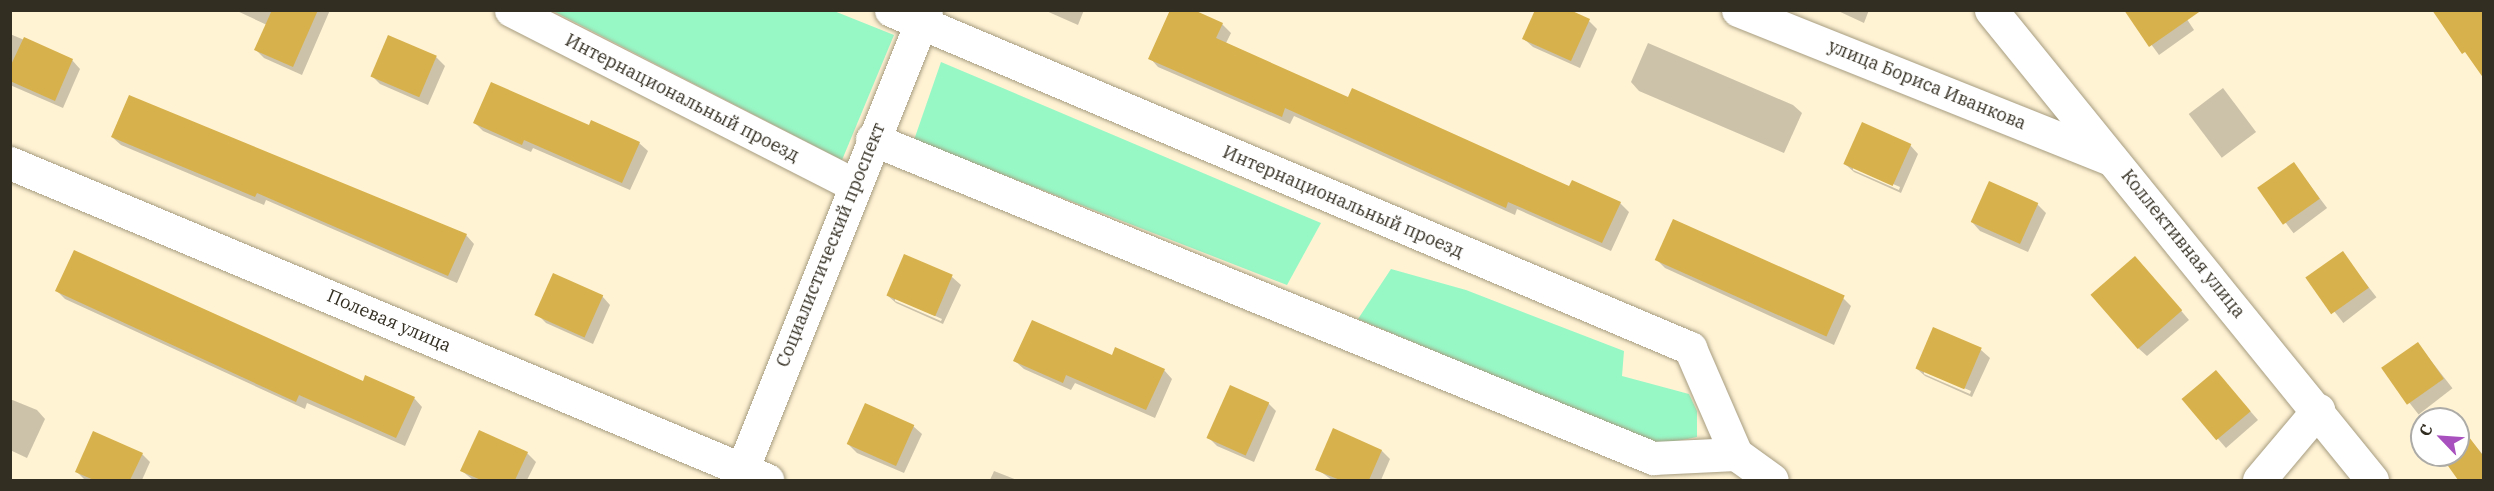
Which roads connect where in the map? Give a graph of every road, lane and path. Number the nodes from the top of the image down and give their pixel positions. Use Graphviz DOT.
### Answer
graph roads {
  1 [pos="511,10"];
  2 [pos="891,10"];
  3 [pos="1738,10"];
  4 [pos="1991,10"];
  5 [pos="923,17"];
  6 [pos="872,139"];
  7 [pos="2115,160"];
  8 [pos="10,163"];
  9 [pos="854,185"];
  10 [pos="2319,410"];
  11 [pos="1736,454"];
  12 [pos="749,477"];
  13 [pos="1772,480"];
  14 [pos="2259,480"];
  15 [pos="2372,480"];
  1 -- 9 [label="street, Интернациональный проезд"];
  2 -- 5 [label="street, Интернациональный проезд"];
  3 -- 7 [label="street, улица Бориса Иванкова"];
  4 -- 7 [label="street, Коллективная улица"];
  5 -- 6 [label="street, Социалистический проспект"];
  5 -- 11 [label="street, Интернациональный проезд"];
  6 -- 9 [label="street, Социалистический проспект"];
  6 -- 11 [label="street"];
  7 -- 10 [label="street, Коллективная улица"];
  8 -- 12 [label="street, Полевая улица"];
  9 -- 12 [label="street, Социалистический проспект"];
  10 -- 14 [label="street"];
  10 -- 15 [label="street, Коллективная улица"];
  11 -- 13 [label="street"];
}
